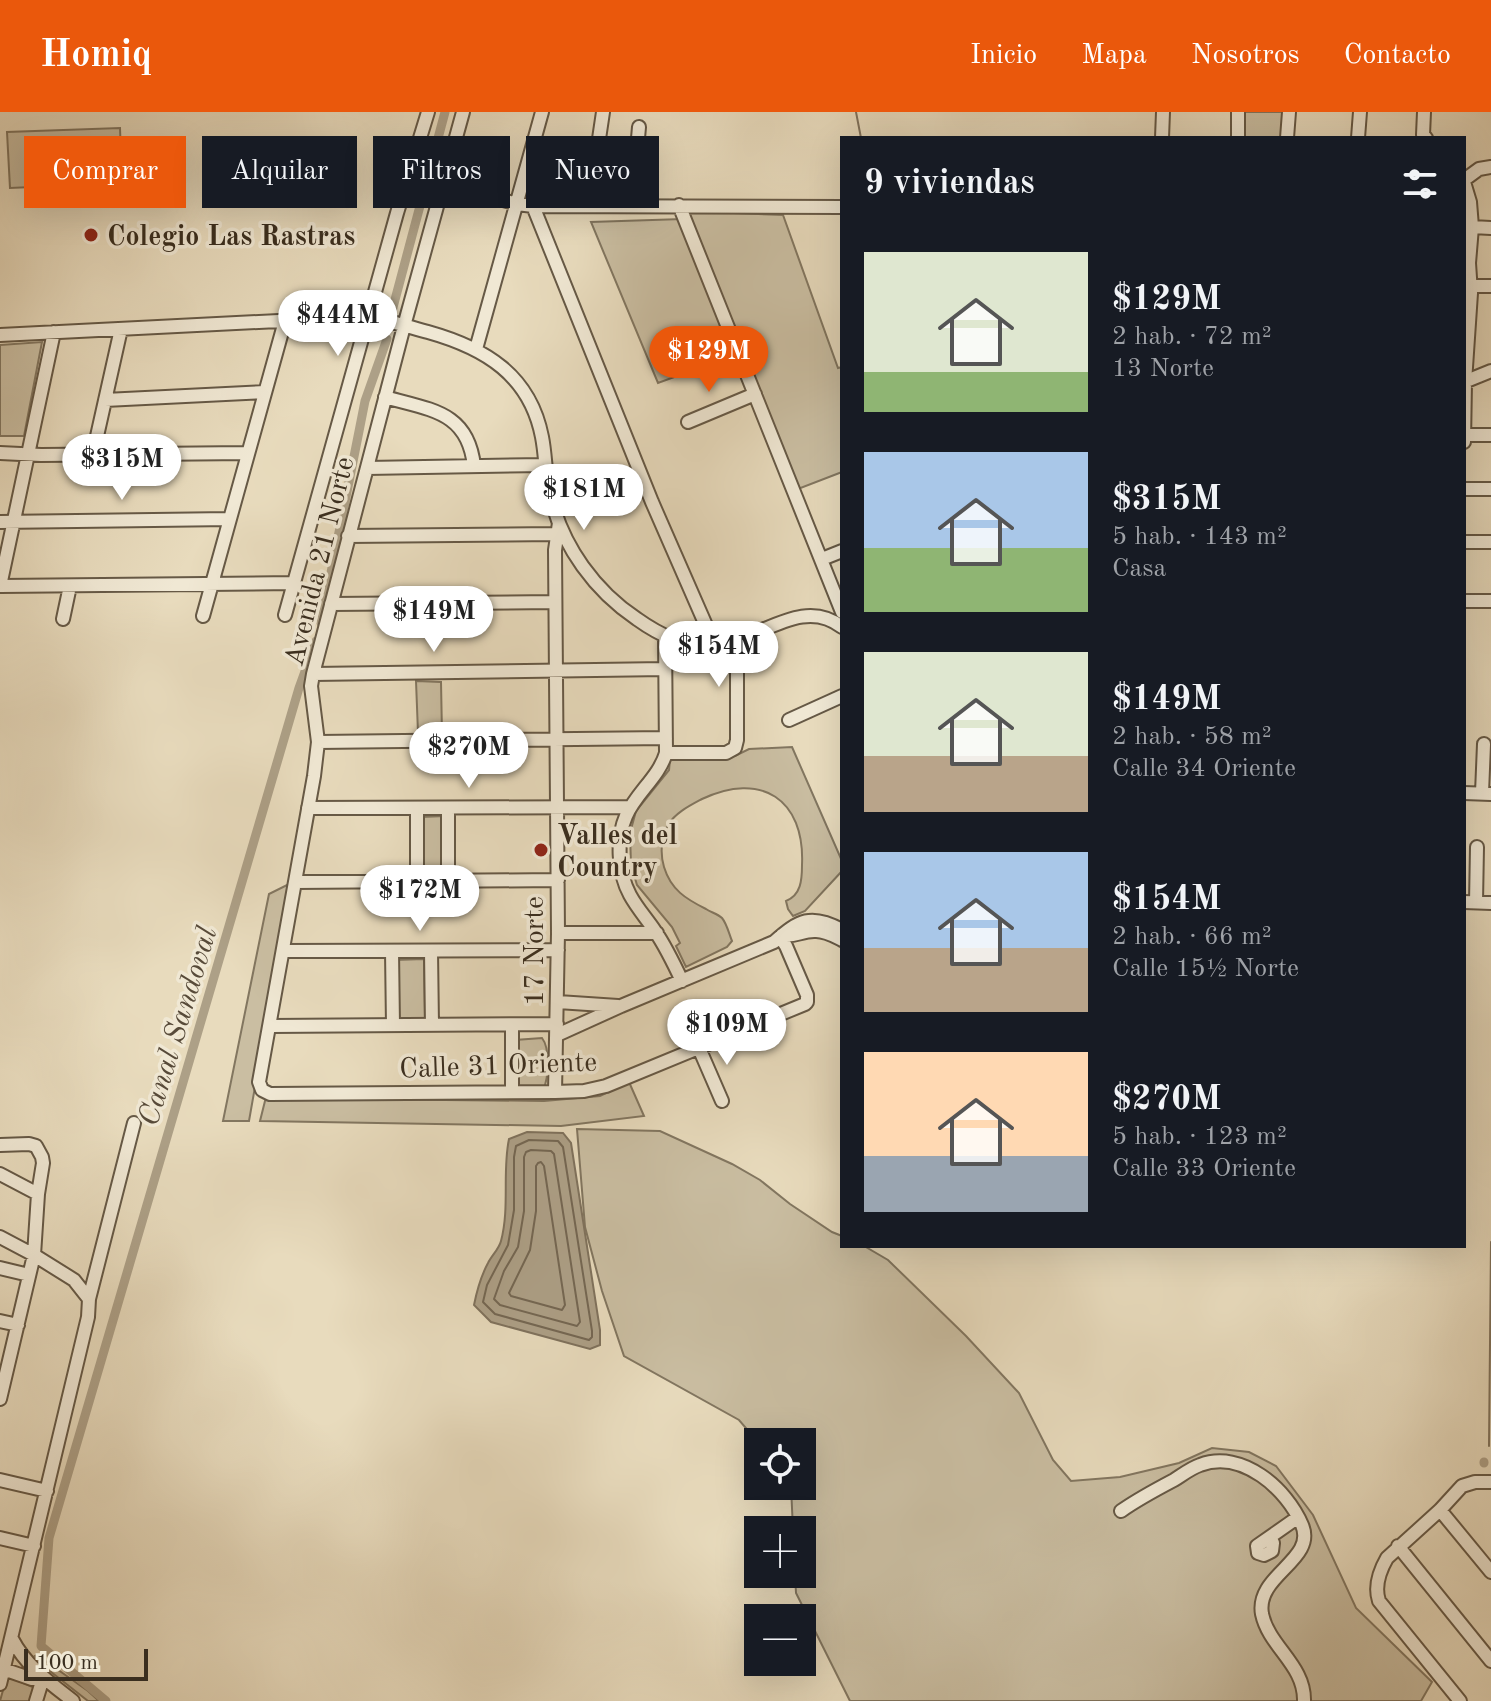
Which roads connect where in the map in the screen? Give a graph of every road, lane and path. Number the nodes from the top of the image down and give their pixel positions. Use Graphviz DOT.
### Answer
graph roads {
  1 [pos="428,112"];
  2 [pos="463,112"];
  3 [pos="542,112"];
  4 [pos="603,112"];
  5 [pos="1163,112"];
  6 [pos="1238,112"];
  7 [pos="1289,112"];
  8 [pos="1360,112"];
  9 [pos="1424,112"];
  10 [pos="639,127"];
  11 [pos="1288,134"];
  12 [pos="456,136"];
  13 [pos="599,136"];
  14 [pos="638,136"];
  15 [pos="1162,136"];
  16 [pos="1238,136"];
  17 [pos="1358,136"];
  18 [pos="1432,136"];
  19 [pos="1491,167"];
  20 [pos="1466,179"];
  21 [pos="1466,188"];
  22 [pos="510,202"];
  23 [pos="517,204"];
  24 [pos="526,205"];
  25 [pos="659,205"];
  26 [pos="679,205"];
  27 [pos="840,207"];
  28 [pos="436,208"];
  29 [pos="534,208"];
  30 [pos="1472,227"];
  31 [pos="1491,228"];
  32 [pos="1466,263"];
  33 [pos="1471,286"];
  34 [pos="1491,286"];
  35 [pos="368,317"];
  36 [pos="285,321"];
  37 [pos="404,326"];
  38 [pos="121,329"];
  39 [pos="54,332"];
  40 [pos="0,335"];
  41 [pos="476,349"];
  42 [pos="1466,355"];
  43 [pos="1491,371"];
  44 [pos="1466,381"];
  45 [pos="265,392"];
  46 [pos="755,394"];
  47 [pos="385,397"];
  48 [pos="105,400"];
  49 [pos="688,422"];
  50 [pos="1466,435"];
  51 [pos="1491,435"];
  52 [pos="0,453"];
  53 [pos="248,453"];
  54 [pos="28,454"];
  55 [pos="93,454"];
  56 [pos="545,465"];
  57 [pos="474,466"];
  58 [pos="367,468"];
  59 [pos="1466,489"];
  60 [pos="1491,489"];
  61 [pos="230,519"];
  62 [pos="14,521"];
  63 [pos="0,522"];
  64 [pos="557,529"];
  65 [pos="348,536"];
  66 [pos="1466,542"];
  67 [pos="1491,542"];
  68 [pos="840,552"];
  69 [pos="822,559"];
  70 [pos="293,583"];
  71 [pos="211,584"];
  72 [pos="0,586"];
  73 [pos="70,586"];
  74 [pos="1466,601"];
  75 [pos="1491,601"];
  76 [pos="555,602"];
  77 [pos="331,604"];
  78 [pos="285,615"];
  79 [pos="203,616"];
  80 [pos="63,619"];
  81 [pos="840,619"];
  82 [pos="665,636"];
  83 [pos="737,640"];
  84 [pos="715,646"];
  85 [pos="665,669"];
  86 [pos="556,671"];
  87 [pos="313,674"];
  88 [pos="840,697"];
  89 [pos="789,720"];
  90 [pos="666,738"];
  91 [pos="556,739"];
  92 [pos="318,742"];
  93 [pos="1484,744"];
  94 [pos="666,753"];
  95 [pos="1466,793"];
  96 [pos="1486,794"];
  97 [pos="557,807"];
  98 [pos="631,807"];
  99 [pos="308,808"];
  100 [pos="417,808"];
  101 [pos="448,808"];
  102 [pos="1477,847"];
  103 [pos="558,880"];
  104 [pos="417,881"];
  105 [pos="448,881"];
  106 [pos="295,882"];
  107 [pos="1470,902"];
  108 [pos="1491,903"];
  109 [pos="840,929"];
  110 [pos="558,933"];
  111 [pos="657,933"];
  112 [pos="781,936"];
  113 [pos="840,939"];
  114 [pos="558,950"];
  115 [pos="283,951"];
  116 [pos="392,951"];
  117 [pos="431,951"];
  118 [pos="682,981"];
  119 [pos="558,1002"];
  120 [pos="621,1006"];
  121 [pos="393,1025"];
  122 [pos="432,1025"];
  123 [pos="512,1025"];
  124 [pos="271,1026"];
  125 [pos="557,1030"];
  126 [pos="699,1048"];
  127 [pos="512,1092"];
  128 [pos="555,1092"];
  129 [pos="270,1094"];
  130 [pos="722,1101"];
  131 [pos="134,1123"];
  132 [pos="0,1145"];
  133 [pos="0,1174"];
  134 [pos="38,1194"];
  135 [pos="0,1237"];
  136 [pos="34,1255"];
  137 [pos="0,1268"];
  138 [pos="29,1275"];
  139 [pos="89,1299"];
  140 [pos="0,1321"];
  141 [pos="18,1325"];
  142 [pos="3,1370"];
  143 [pos="0,1399"];
  144 [pos="0,1480"];
  145 [pos="1491,1482"];
  146 [pos="47,1491"];
  147 [pos="1440,1510"];
  148 [pos="1121,1511"];
  149 [pos="1297,1518"];
  150 [pos="1270,1537"];
  151 [pos="0,1538"];
  152 [pos="34,1546"];
  153 [pos="1398,1546"];
  154 [pos="1491,1572"];
  155 [pos="12,1639"];
  156 [pos="1491,1661"];
  157 [pos="2,1669"];
  158 [pos="43,1678"];
  159 [pos="0,1684"];
  160 [pos="1449,1688"];
  161 [pos="36,1701"];
  162 [pos="73,1701"];
  163 [pos="1304,1701"];
  164 [pos="1442,1701"];
  165 [pos="1460,1701"];
  1 -- 35 [label="street, Avenida 21 Norte"];
  2 -- 12 [label="street, Avenida 21 Norte"];
  3 -- 23 [label="street"];
  4 -- 13 [label="street"];
  5 -- 15 [label="street"];
  6 -- 16 [label="street"];
  7 -- 11 [label="street"];
  8 -- 17 [label="street"];
  9 -- 18 [label="street"];
  10 -- 14 [label="street"];
  19 -- 20 [label="street"];
  21 -- 30 [label="street"];
  22 -- 23 [label="street"];
  23 -- 24 [label="street"];
  23 -- 41 [label="street"];
  25 -- 26 [label="street"];
  26 -- 27 [label="street"];
  26 -- 46 [label="street"];
  28 -- 37 [label="street, Avenida 21 Norte"];
  29 -- 84 [label="street"];
  30 -- 31 [label="street"];
  30 -- 32 [label="street"];
  32 -- 33 [label="street"];
  33 -- 34 [label="street"];
  33 -- 42 [label="street"];
  35 -- 36 [label="street"];
  35 -- 37 [label="street"];
  35 -- 70 [label="street, Avenida 21 Norte"];
  36 -- 38 [label="street"];
  36 -- 45 [label="street"];
  37 -- 41 [label="street"];
  37 -- 47 [label="street, Avenida 21 Norte"];
  38 -- 39 [label="street"];
  38 -- 48 [label="street"];
  39 -- 40 [label="street"];
  39 -- 54 [label="street"];
  41 -- 56 [label="street"];
  43 -- 44 [label="street"];
  45 -- 48 [label="street"];
  45 -- 53 [label="street"];
  46 -- 49 [label="street"];
  46 -- 69 [label="street"];
  47 -- 57 [label="street"];
  47 -- 58 [label="street, Avenida 21 Norte"];
  48 -- 55 [label="street"];
  50 -- 51 [label="street"];
  52 -- 54 [label="street"];
  53 -- 55 [label="street"];
  53 -- 61 [label="street"];
  54 -- 55 [label="street"];
  54 -- 62 [label="street"];
  56 -- 57 [label="street"];
  56 -- 64 [label="street"];
  57 -- 58 [label="street"];
  58 -- 65 [label="street, Avenida 21 Norte"];
  59 -- 60 [label="street"];
  61 -- 62 [label="street"];
  61 -- 71 [label="street"];
  62 -- 63 [label="street"];
  62 -- 72 [label="street"];
  64 -- 65 [label="street"];
  64 -- 76 [label="street, 17 Norte"];
  64 -- 82 [label="street"];
  65 -- 77 [label="street, Avenida 21 Norte"];
  66 -- 67 [label="street"];
  68 -- 69 [label="street"];
  69 -- 81 [label="street"];
  70 -- 71 [label="street"];
  70 -- 78 [label="street, Avenida 21 Norte"];
  71 -- 73 [label="street"];
  71 -- 79 [label="street"];
  72 -- 73 [label="street"];
  73 -- 80 [label="street"];
  74 -- 75 [label="street"];
  76 -- 77 [label="street"];
  76 -- 86 [label="street, 17 Norte"];
  77 -- 87 [label="street, Avenida 21 Norte"];
  81 -- 83 [label="street"];
  82 -- 84 [label="street"];
  82 -- 85 [label="street"];
  83 -- 84 [label="street"];
  83 -- 94 [label="street"];
  85 -- 86 [label="street"];
  85 -- 90 [label="street"];
  86 -- 87 [label="street"];
  86 -- 91 [label="street, 17 Norte"];
  87 -- 92 [label="street, Avenida 21 Norte"];
  88 -- 89 [label="street"];
  90 -- 91 [label="street"];
  90 -- 94 [label="street"];
  91 -- 92 [label="street"];
  91 -- 97 [label="street, 17 Norte"];
  92 -- 99 [label="street, Avenida 21 Norte"];
  93 -- 96 [label="street"];
  94 -- 98 [label="street"];
  95 -- 96 [label="street"];
  97 -- 98 [label="street"];
  97 -- 101 [label="street"];
  97 -- 103 [label="street, 17 Norte"];
  98 -- 111 [label="street"];
  99 -- 100 [label="street"];
  99 -- 106 [label="street, Avenida 21 Norte"];
  100 -- 101 [label="street"];
  100 -- 104 [label="street"];
  101 -- 105 [label="street"];
  102 -- 107 [label="street"];
  103 -- 105 [label="street"];
  103 -- 110 [label="street, 17 Norte"];
  104 -- 105 [label="street"];
  104 -- 106 [label="street"];
  106 -- 115 [label="street, Avenida 21 Norte"];
  107 -- 108 [label="street"];
  109 -- 112 [label="street"];
  110 -- 111 [label="street"];
  110 -- 114 [label="street, 17 Norte"];
  111 -- 118 [label="street"];
  112 -- 113 [label="street"];
  112 -- 118 [label="street"];
  112 -- 126 [label="street, Calle 31 Oriente"];
  114 -- 117 [label="street"];
  114 -- 119 [label="street, 17 Norte"];
  115 -- 116 [label="street"];
  115 -- 124 [label="street, Avenida 21 Norte"];
  116 -- 117 [label="street"];
  116 -- 121 [label="street"];
  117 -- 122 [label="street"];
  118 -- 120 [label="street"];
  119 -- 120 [label="street"];
  119 -- 125 [label="street, 17 Norte"];
  120 -- 125 [label="street"];
  121 -- 122 [label="street"];
  121 -- 124 [label="street"];
  122 -- 123 [label="street"];
  123 -- 125 [label="street"];
  123 -- 127 [label="street"];
  124 -- 129 [label="street, Avenida 21 Norte"];
  125 -- 128 [label="street, 17 Norte"];
  126 -- 128 [label="street, Calle 31 Oriente"];
  126 -- 130 [label="street"];
  127 -- 128 [label="street, Calle 31 Oriente"];
  127 -- 129 [label="street, Calle 31 Oriente"];
  131 -- 139 [label="street"];
  132 -- 134 [label="street"];
  133 -- 134 [label="street"];
  134 -- 136 [label="street"];
  135 -- 136 [label="street"];
  136 -- 138 [label="street"];
  136 -- 139 [label="street"];
  137 -- 138 [label="street"];
  138 -- 141 [label="street"];
  139 -- 146 [label="street"];
  140 -- 141 [label="street"];
  141 -- 142 [label="street"];
  142 -- 143 [label="street"];
  144 -- 146 [label="street"];
  145 -- 147 [label="street"];
  146 -- 152 [label="street"];
  147 -- 153 [label="street"];
  147 -- 154 [label="street"];
  148 -- 149 [label="street"];
  149 -- 150 [label="street"];
  149 -- 163 [label="street"];
  151 -- 152 [label="street"];
  152 -- 155 [label="street"];
  153 -- 156 [label="street"];
  153 -- 160 [label="street"];
  155 -- 157 [label="street"];
  155 -- 158 [label="street"];
  157 -- 158 [label="street"];
  157 -- 159 [label="street"];
  158 -- 161 [label="street"];
  158 -- 162 [label="street"];
  160 -- 164 [label="street"];
  160 -- 165 [label="street"];
}
